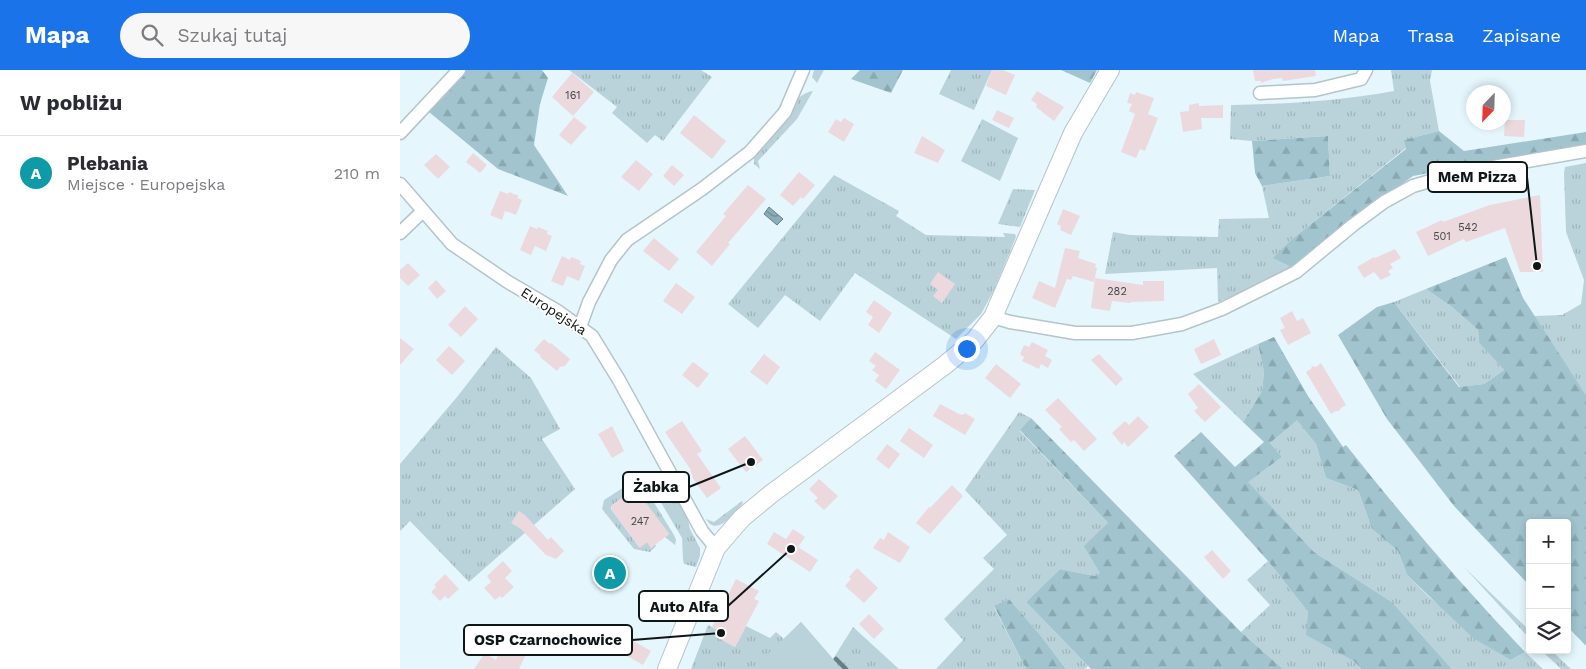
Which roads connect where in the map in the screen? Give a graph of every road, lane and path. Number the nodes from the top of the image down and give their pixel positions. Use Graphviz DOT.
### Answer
graph roads {
  1 [pos="459,70"];
  2 [pos="803,70"];
  3 [pos="1110,70"];
  4 [pos="1366,70"];
  5 [pos="1260,93"];
  6 [pos="400,133"];
  7 [pos="1586,151"];
  8 [pos="400,184"];
  9 [pos="423,211"];
  10 [pos="400,233"];
  11 [pos="993,317"];
  12 [pos="580,327"];
  13 [pos="716,548"];
  14 [pos="667,669"];
  1 -- 6 [label="street"];
  2 -- 12 [label="street"];
  3 -- 11 [label="street"];
  4 -- 5 [label="street"];
  7 -- 11 [label="street"];
  8 -- 9 [label="street, Europejska"];
  9 -- 10 [label="street"];
  9 -- 12 [label="street, Europejska"];
  11 -- 13 [label="street"];
  12 -- 13 [label="street, Europejska"];
  13 -- 14 [label="street"];
}
